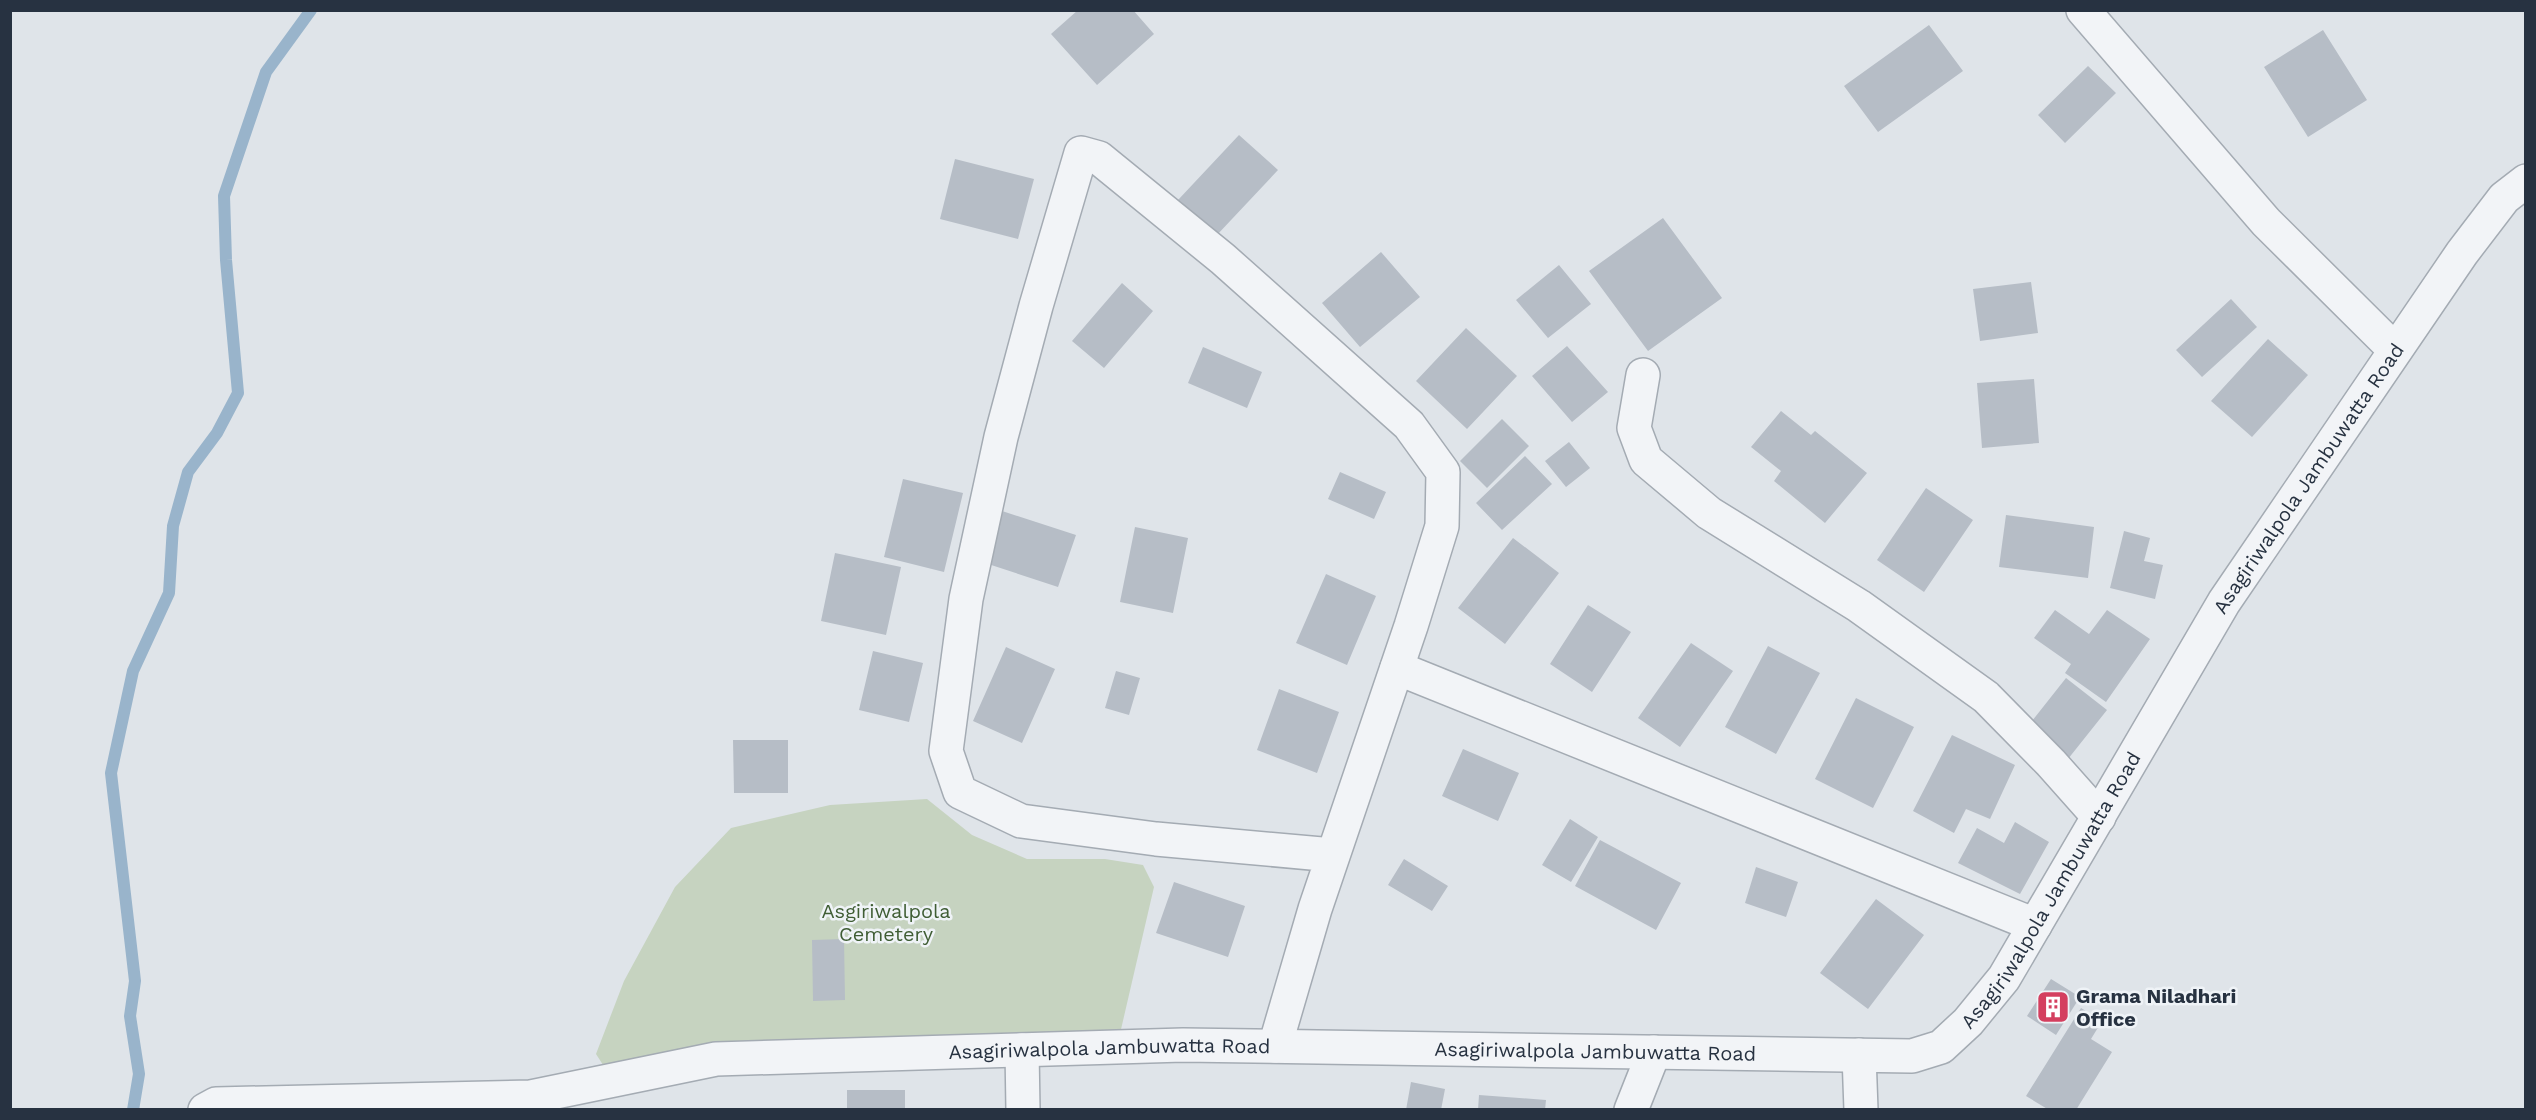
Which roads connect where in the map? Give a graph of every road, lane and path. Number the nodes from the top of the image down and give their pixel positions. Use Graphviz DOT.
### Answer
graph roads {
  1 [pos="2083,10"];
  2 [pos="2526,181"];
  3 [pos="2395,350"];
  4 [pos="1643,375"];
  5 [pos="1397,668"];
  6 [pos="2098,818"];
  7 [pos="1333,855"];
  8 [pos="2035,925"];
  9 [pos="1275,1046"];
  10 [pos="1022,1050"];
  11 [pos="1654,1052"];
  12 [pos="1860,1055"];
  13 [pos="205,1110"];
  14 [pos="1023,1110"];
  15 [pos="1631,1110"];
  16 [pos="1861,1110"];
  1 -- 3 [label="street"];
  2 -- 3 [label="street, Asagiriwalpola Jambuwatta Road"];
  3 -- 6 [label="street, Asagiriwalpola Jambuwatta Road"];
  4 -- 6 [label="street"];
  5 -- 7 [label="street"];
  5 -- 7 [label="street"];
  5 -- 8 [label="street"];
  6 -- 8 [label="street, Asagiriwalpola Jambuwatta Road"];
  7 -- 9 [label="street"];
  8 -- 12 [label="street, Asagiriwalpola Jambuwatta Road"];
  9 -- 10 [label="street, Asagiriwalpola Jambuwatta Road"];
  9 -- 11 [label="street, Asagiriwalpola Jambuwatta Road"];
  10 -- 13 [label="street, Asagiriwalpola Jambuwatta Road"];
  10 -- 14 [label="street"];
  11 -- 12 [label="street, Asagiriwalpola Jambuwatta Road"];
  11 -- 15 [label="street"];
  12 -- 16 [label="street"];
}
